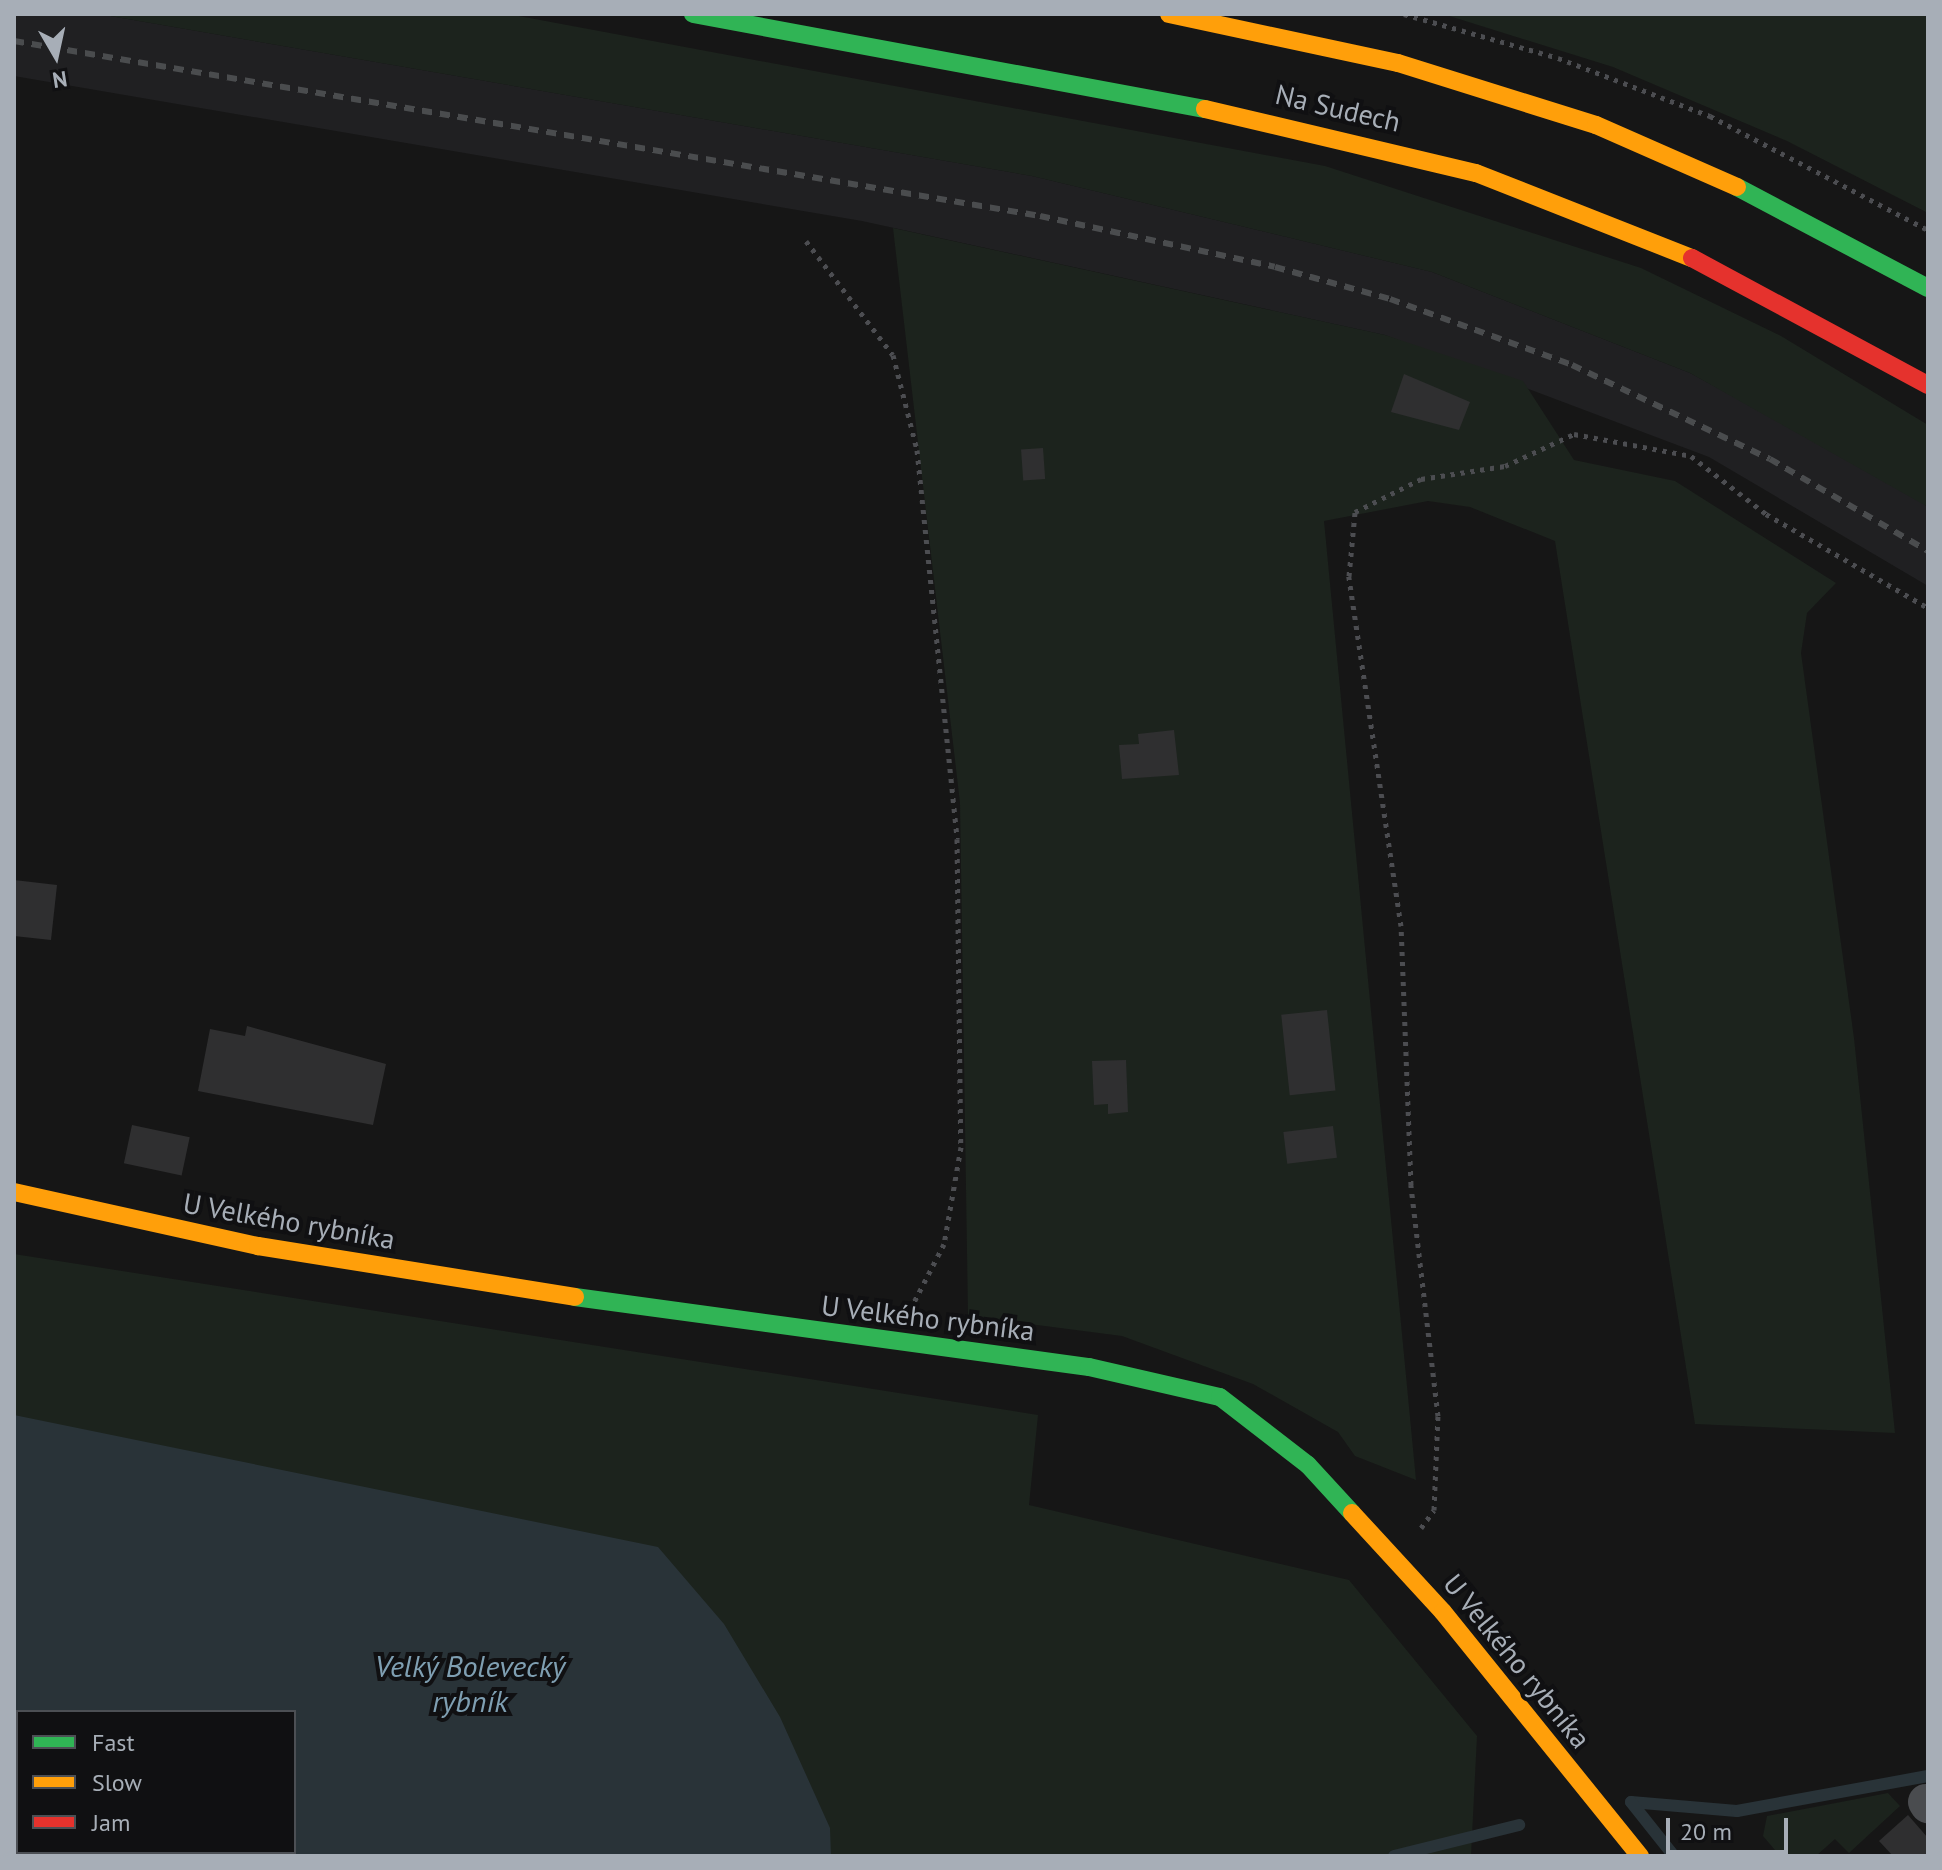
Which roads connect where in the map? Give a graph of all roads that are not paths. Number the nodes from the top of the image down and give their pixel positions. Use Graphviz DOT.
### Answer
graph roads {
  1 [pos="693,14"];
  2 [pos="1169,14"];
  3 [pos="1928,288"];
  4 [pos="1928,385"];
  5 [pos="14,1192"];
  6 [pos="1640,1856"];
  1 -- 4 [label="main road, Na Sudech"];
  2 -- 3 [label="main road, Na Sudech"];
  5 -- 6 [label="main road, U Velkého rybníka"];
}
